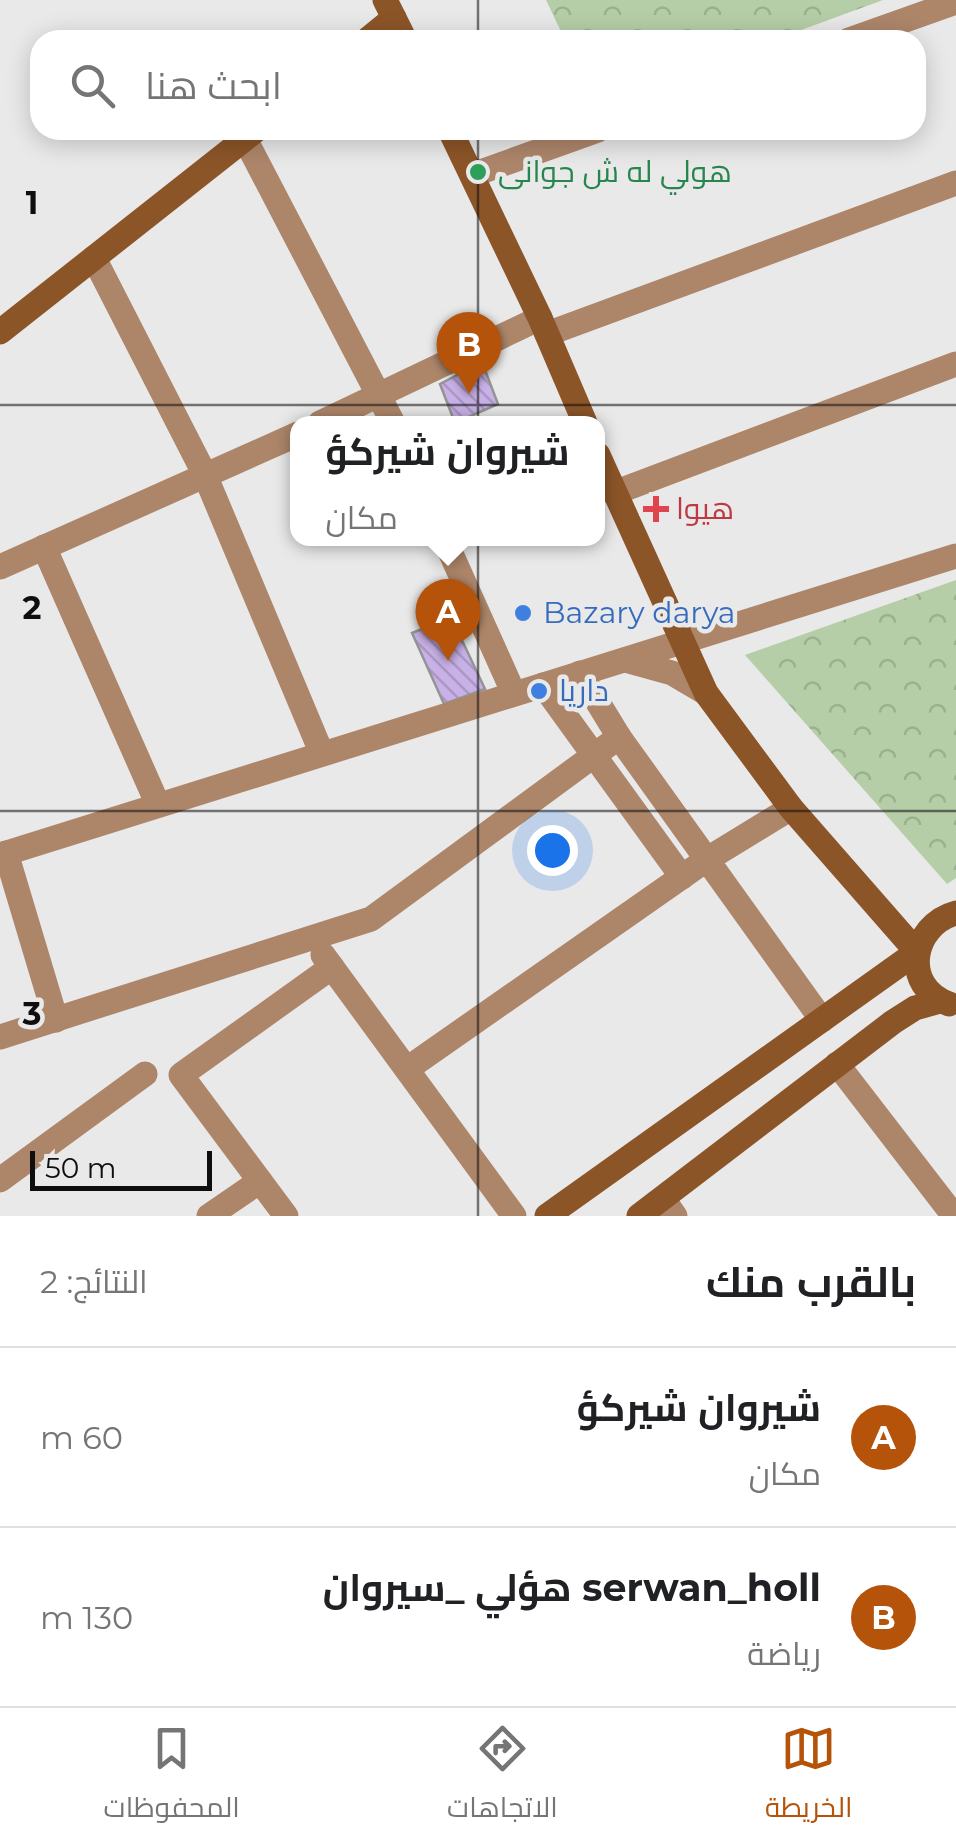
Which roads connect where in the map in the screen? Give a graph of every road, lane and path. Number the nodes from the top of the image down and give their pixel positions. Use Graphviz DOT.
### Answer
graph roads {
  1 [pos="956,2"];
  2 [pos="877,30"];
  3 [pos="243,140"];
  4 [pos="254,140"];
  5 [pos="455,140"];
  6 [pos="570,140"];
  7 [pos="472,175"];
  8 [pos="956,183"];
  9 [pos="94,258"];
  10 [pos="544,326"];
  11 [pos="0,332"];
  12 [pos="956,364"];
  13 [pos="380,396"];
  14 [pos="337,416"];
  15 [pos="389,416"];
  16 [pos="582,416"];
  17 [pos="290,438"];
  18 [pos="605,471"];
  19 [pos="205,475"];
  20 [pos="614,492"];
  21 [pos="448,546"];
  22 [pos="44,548"];
  23 [pos="956,556"];
  24 [pos="0,567"];
  25 [pos="682,642"];
  26 [pos="625,660"];
  27 [pos="580,674"];
  28 [pos="543,685"];
  29 [pos="706,692"];
  30 [pos="514,694"];
  31 [pos="618,737"];
  32 [pos="322,754"];
  33 [pos="592,756"];
  34 [pos="158,805"];
  35 [pos="791,808"];
  36 [pos="3,854"];
  37 [pos="706,860"];
  38 [pos="682,877"];
  39 [pos="956,913"];
  40 [pos="311,938"];
  41 [pos="917,952"];
  42 [pos="332,967"];
  43 [pos="948,1004"];
  44 [pos="56,1020"];
  45 [pos="822,1020"];
  46 [pos="0,1037"];
  47 [pos="837,1064"];
  48 [pos="406,1069"];
  49 [pos="145,1074"];
  50 [pos="0,1147"];
  51 [pos="7,1175"];
  52 [pos="260,1180"];
  53 [pos="669,1208"];
  54 [pos="952,1215"];
  55 [pos="209,1216"];
  56 [pos="286,1216"];
  57 [pos="514,1216"];
  58 [pos="547,1216"];
  59 [pos="640,1216"];
  1 -- 2 [label="street"];
  3 -- 9 [label="main road"];
  4 -- 13 [label="street"];
  5 -- 7 [label="main road"];
  6 -- 7 [label="street"];
  7 -- 10 [label="main road"];
  8 -- 10 [label="street"];
  9 -- 11 [label="main road"];
  9 -- 19 [label="street"];
  10 -- 13 [label="street"];
  10 -- 16 [label="main road"];
  12 -- 20 [label="street"];
  13 -- 14 [label="street"];
  13 -- 15 [label="street"];
  17 -- 19 [label="street"];
  18 -- 20 [label="main road"];
  19 -- 22 [label="street"];
  19 -- 32 [label="street"];
  20 -- 25 [label="main road"];
  21 -- 30 [label="street"];
  22 -- 24 [label="street"];
  22 -- 34 [label="street"];
  23 -- 25 [label="street"];
  25 -- 26 [label="street"];
  25 -- 29 [label="main road"];
  26 -- 27 [label="street"];
  26 -- 29 [label="street"];
  27 -- 28 [label="street"];
  27 -- 31 [label="street"];
  28 -- 30 [label="street"];
  28 -- 33 [label="street"];
  29 -- 35 [label="main road"];
  30 -- 32 [label="street"];
  31 -- 33 [label="street"];
  31 -- 37 [label="street"];
  32 -- 34 [label="street"];
  33 -- 38 [label="street"];
  33 -- 40 [label="street"];
  34 -- 36 [label="street"];
  35 -- 37 [label="street"];
  35 -- 41 [label="main road"];
  36 -- 44 [label="street"];
  37 -- 38 [label="street"];
  37 -- 45 [label="street"];
  38 -- 48 [label="street"];
  39 -- 41 [label="main road"];
  40 -- 42 [label="street"];
  40 -- 44 [label="street"];
  41 -- 43 [label="main road"];
  41 -- 45 [label="main road"];
  42 -- 48 [label="street"];
  42 -- 52 [label="street"];
  43 -- 47 [label="main road"];
  44 -- 46 [label="street"];
  45 -- 58 [label="main road"];
  47 -- 53 [label="main road"];
  47 -- 54 [label="street"];
  48 -- 57 [label="street"];
  49 -- 51 [label="street"];
  50 -- 51 [label="street"];
  52 -- 55 [label="street"];
  52 -- 56 [label="street"];
  53 -- 59 [label="main road"];
}
